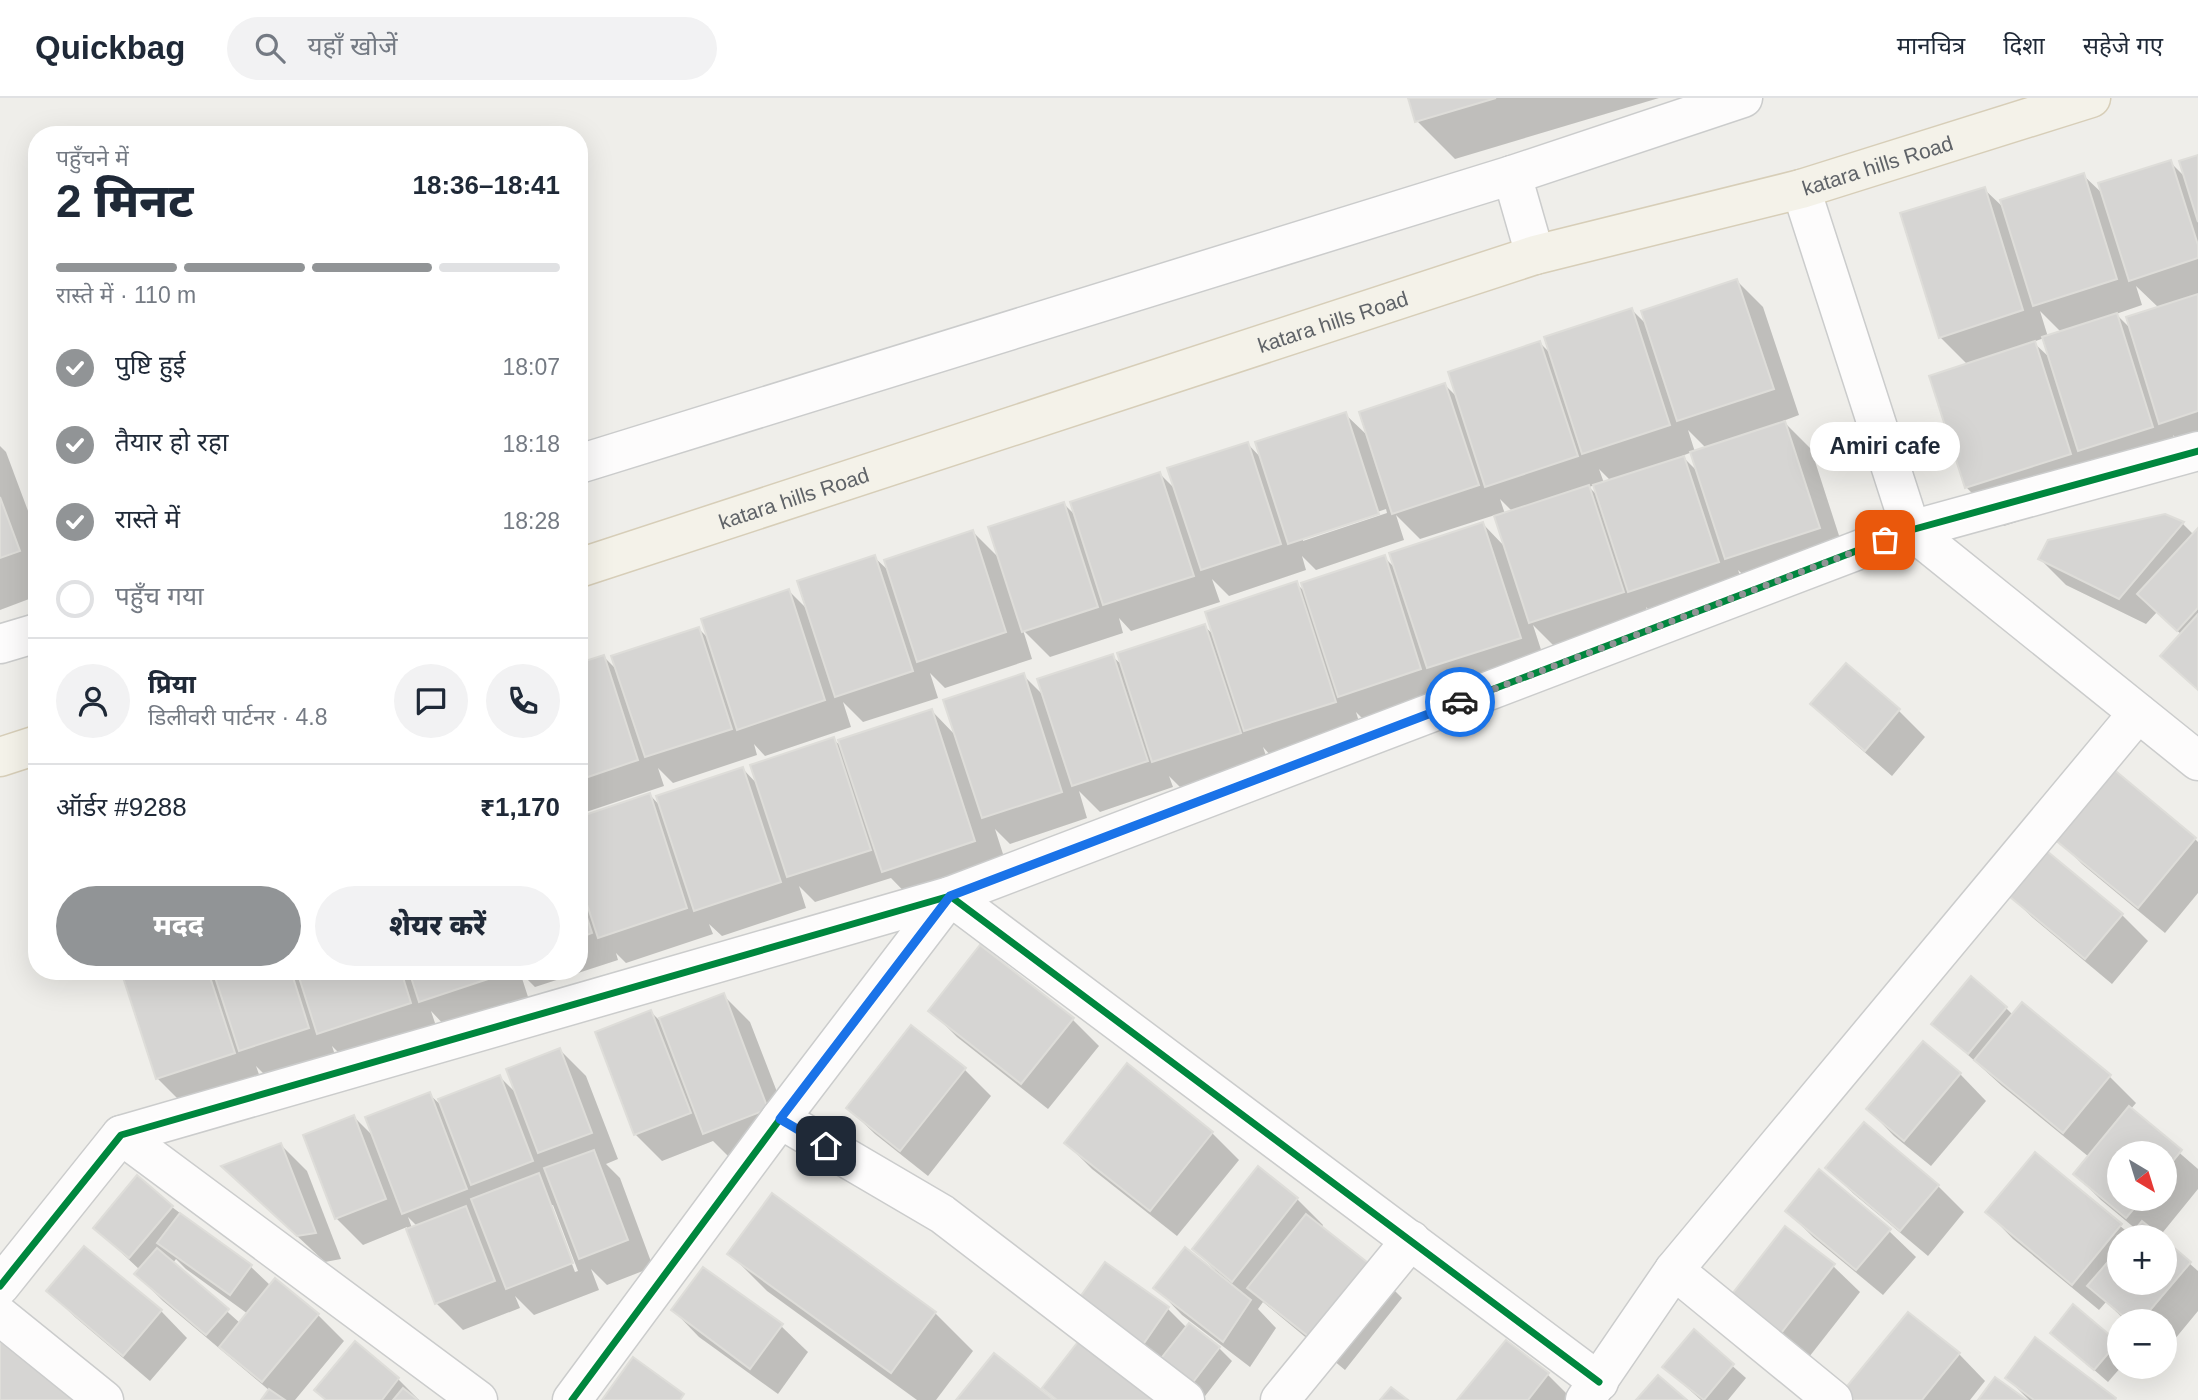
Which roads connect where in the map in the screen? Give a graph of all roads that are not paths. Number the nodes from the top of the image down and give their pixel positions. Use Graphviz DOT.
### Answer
graph roads {
  1 [pos="1743,98"];
  2 [pos="2091,98"];
  3 [pos="1512,175"];
  4 [pos="1801,189"];
  5 [pos="1535,255"];
  6 [pos="2198,451"];
  7 [pos="588,461"];
  8 [pos="1911,530"];
  9 [pos="588,565"];
  10 [pos="28,636"];
  11 [pos="0,644"];
  12 [pos="2138,713"];
  13 [pos="28,748"];
  14 [pos="0,757"];
  15 [pos="2198,761"];
  16 [pos="950,896"];
  17 [pos="780,1119"];
  18 [pos="121,1135"];
  19 [pos="1411,1240"];
  20 [pos="1674,1270"];
  21 [pos="2,1271"];
  22 [pos="0,1316"];
  23 [pos="1592,1391"];
  24 [pos="104,1400"];
  25 [pos="478,1400"];
  26 [pos="572,1400"];
  27 [pos="1185,1400"];
  28 [pos="1280,1400"];
  29 [pos="1833,1400"];
  1 -- 3 [label="street"];
  2 -- 4 [label="main road, katara hills Road"];
  3 -- 5 [label="street"];
  3 -- 7 [label="street"];
  4 -- 5 [label="main road, katara hills Road"];
  4 -- 8 [label="street"];
  5 -- 9 [label="main road, katara hills Road"];
  6 -- 8 [label="street"];
  8 -- 12 [label="street"];
  8 -- 16 [label="street"];
  10 -- 11 [label="street"];
  12 -- 15 [label="street"];
  12 -- 20 [label="street"];
  13 -- 14 [label="main road"];
  16 -- 17 [label="street"];
  16 -- 18 [label="street"];
  16 -- 19 [label="street"];
  17 -- 26 [label="street"];
  17 -- 27 [label="street"];
  18 -- 21 [label="street"];
  18 -- 25 [label="street"];
  19 -- 23 [label="street"];
  19 -- 28 [label="street"];
  20 -- 23 [label="street"];
  20 -- 29 [label="street"];
  22 -- 24 [label="street"];
}
